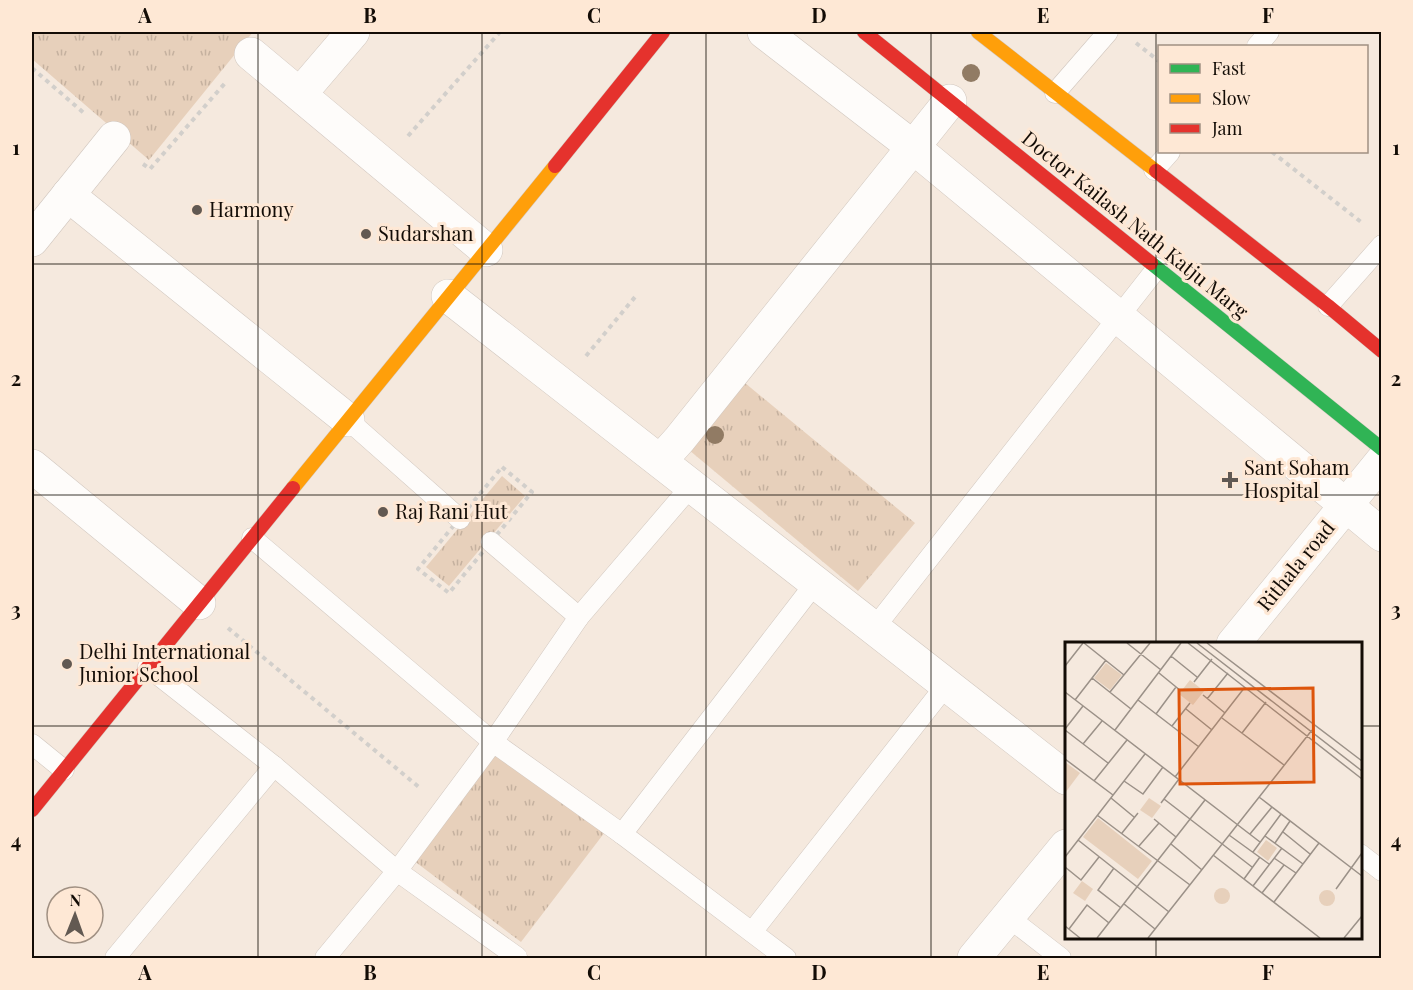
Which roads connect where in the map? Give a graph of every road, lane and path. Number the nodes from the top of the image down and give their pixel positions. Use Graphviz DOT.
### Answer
graph roads {
  1 [pos="353,32"];
  2 [pos="500,32"];
  3 [pos="663,32"];
  4 [pos="764,32"];
  5 [pos="864,32"];
  6 [pos="978,32"];
  7 [pos="1108,32"];
  8 [pos="1269,32"];
  9 [pos="1129,38"];
  10 [pos="1258,45"];
  11 [pos="251,54"];
  12 [pos="1158,60"];
  13 [pos="32,68"];
  14 [pos="37,73"];
  15 [pos="32,80"];
  16 [pos="1055,93"];
  17 [pos="300,94"];
  18 [pos="950,101"];
  19 [pos="114,138"];
  20 [pos="912,147"];
  21 [pos="1169,153"];
  22 [pos="1273,153"];
  23 [pos="383,163"];
  24 [pos="1154,170"];
  25 [pos="68,195"];
  26 [pos="1363,224"];
  27 [pos="32,240"];
  28 [pos="1382,245"];
  29 [pos="486,250"];
  30 [pos="1157,268"];
  31 [pos="448,296"];
  32 [pos="635,297"];
  33 [pos="1328,306"];
  34 [pos="1118,318"];
  35 [pos="1382,351"];
  36 [pos="562,384"];
  37 [pos="348,420"];
  38 [pos="1382,449"];
  39 [pos="661,460"];
  40 [pos="1382,461"];
  41 [pos="32,466"];
  42 [pos="692,485"];
  43 [pos="1345,506"];
  44 [pos="460,519"];
  45 [pos="1382,535"];
  46 [pos="252,538"];
  47 [pos="491,542"];
  48 [pos="816,582"];
  49 [pos="199,603"];
  50 [pos="579,617"];
  51 [pos="875,627"];
  52 [pos="1235,642"];
  53 [pos="148,667"];
  54 [pos="947,684"];
  55 [pos="493,742"];
  56 [pos="32,744"];
  57 [pos="274,766"];
  58 [pos="64,770"];
  59 [pos="1065,777"];
  60 [pos="444,808"];
  61 [pos="32,810"];
  62 [pos="622,834"];
  63 [pos="1065,847"];
  64 [pos="1362,856"];
  65 [pos="396,871"];
  66 [pos="1382,871"];
  67 [pos="1008,917"];
  68 [pos="752,932"];
  69 [pos="115,958"];
  70 [pos="325,958"];
  71 [pos="518,958"];
  72 [pos="786,958"];
  73 [pos="974,958"];
  74 [pos="1061,958"];
  1 -- 17 [label="street"];
  2 -- 23 [label="path"];
  3 -- 29 [label="main road"];
  4 -- 20 [label="street"];
  5 -- 18 [label="main road, Doctor Kailash Nath Katju Marg"];
  6 -- 16 [label="main road"];
  7 -- 16 [label="lane"];
  8 -- 10 [label="lane"];
  9 -- 12 [label="path"];
  11 -- 17 [label="street"];
  11 -- 19 [label="path"];
  13 -- 14 [label="path"];
  14 -- 15 [label="path"];
  14 -- 19 [label="path"];
  16 -- 24 [label="main road"];
  17 -- 23 [label="street"];
  18 -- 20 [label="street"];
  18 -- 30 [label="main road, Doctor Kailash Nath Katju Marg"];
  19 -- 25 [label="street"];
  20 -- 34 [label="street"];
  20 -- 39 [label="street"];
  21 -- 24 [label="lane"];
  22 -- 26 [label="path"];
  23 -- 29 [label="street"];
  24 -- 33 [label="main road"];
  25 -- 27 [label="street"];
  25 -- 37 [label="street"];
  28 -- 33 [label="lane"];
  29 -- 31 [label="main road"];
  30 -- 34 [label="lane"];
  30 -- 38 [label="main road, Doctor Kailash Nath Katju Marg"];
  31 -- 36 [label="street"];
  31 -- 37 [label="main road"];
  32 -- 36 [label="path"];
  33 -- 35 [label="main road"];
  34 -- 43 [label="street"];
  34 -- 51 [label="lane"];
  36 -- 39 [label="street"];
  37 -- 44 [label="lane"];
  37 -- 46 [label="main road"];
  39 -- 42 [label="street"];
  40 -- 43 [label="street, Rithala road"];
  41 -- 49 [label="street"];
  42 -- 48 [label="street"];
  42 -- 50 [label="lane"];
  43 -- 45 [label="street"];
  43 -- 52 [label="street, Rithala road"];
  46 -- 49 [label="main road"];
  46 -- 55 [label="lane"];
  47 -- 50 [label="lane"];
  48 -- 51 [label="street"];
  48 -- 62 [label="lane"];
  49 -- 53 [label="main road"];
  49 -- 60 [label="path"];
  50 -- 55 [label="lane"];
  51 -- 54 [label="street"];
  53 -- 57 [label="lane"];
  53 -- 58 [label="main road"];
  54 -- 59 [label="street"];
  54 -- 68 [label="lane"];
  55 -- 60 [label="lane"];
  55 -- 62 [label="lane"];
  56 -- 58 [label="lane"];
  57 -- 65 [label="lane"];
  57 -- 69 [label="lane"];
  58 -- 61 [label="main road"];
  60 -- 65 [label="lane"];
  62 -- 68 [label="lane"];
  63 -- 67 [label="street"];
  64 -- 66 [label="lane"];
  65 -- 70 [label="lane"];
  65 -- 71 [label="lane"];
  67 -- 73 [label="street"];
  67 -- 74 [label="lane"];
  68 -- 72 [label="lane"];
}
